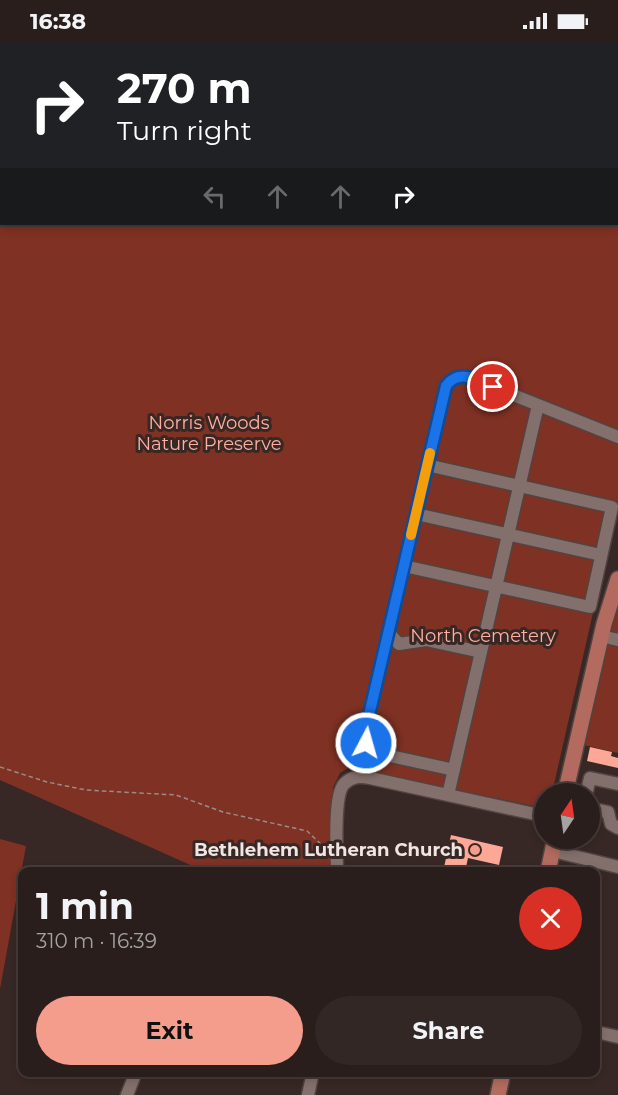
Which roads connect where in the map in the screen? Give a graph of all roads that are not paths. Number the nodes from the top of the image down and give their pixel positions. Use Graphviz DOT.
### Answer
graph roads {
  1 [pos="538,405"];
  2 [pos="618,437"];
  3 [pos="427,465"];
  4 [pos="519,487"];
  5 [pos="416,514"];
  6 [pos="508,534"];
  7 [pos="601,555"];
  8 [pos="404,566"];
  9 [pos="618,579"];
  10 [pos="496,587"];
  11 [pos="388,632"];
  12 [pos="601,636"];
  13 [pos="618,640"];
  14 [pos="481,652"];
  15 [pos="454,770"];
  16 [pos="568,783"];
  17 [pos="589,783"];
  18 [pos="618,784"];
  19 [pos="448,795"];
  20 [pos="600,810"];
  21 [pos="534,814"];
  22 [pos="618,828"];
  23 [pos="554,849"];
  24 [pos="566,849"];
  25 [pos="337,867"];
  26 [pos="555,867"];
  27 [pos="618,867"];
  28 [pos="600,1033"];
  29 [pos="618,1037"];
  30 [pos="134,1077"];
  31 [pos="312,1077"];
  32 [pos="502,1077"];
  33 [pos="127,1095"];
  34 [pos="308,1095"];
  35 [pos="498,1095"];
  1 -- 2 [label="street"];
  1 -- 3 [label="street"];
  1 -- 4 [label="street"];
  3 -- 4 [label="street"];
  3 -- 5 [label="street"];
  4 -- 6 [label="street"];
  4 -- 7 [label="street"];
  5 -- 6 [label="street"];
  5 -- 8 [label="street"];
  6 -- 7 [label="street"];
  6 -- 10 [label="street"];
  7 -- 10 [label="street"];
  8 -- 10 [label="street"];
  8 -- 11 [label="street"];
  9 -- 12 [label="main road"];
  10 -- 14 [label="street"];
  11 -- 14 [label="street"];
  11 -- 15 [label="street"];
  12 -- 13 [label="street"];
  12 -- 16 [label="main road"];
  14 -- 15 [label="street"];
  15 -- 19 [label="street"];
  17 -- 18 [label="street"];
  19 -- 21 [label="street"];
  19 -- 25 [label="street"];
  20 -- 22 [label="street"];
  23 -- 26 [label="main road"];
  24 -- 27 [label="street"];
  28 -- 29 [label="street"];
  30 -- 33 [label="street"];
  31 -- 34 [label="street"];
  32 -- 35 [label="main road"];
}
